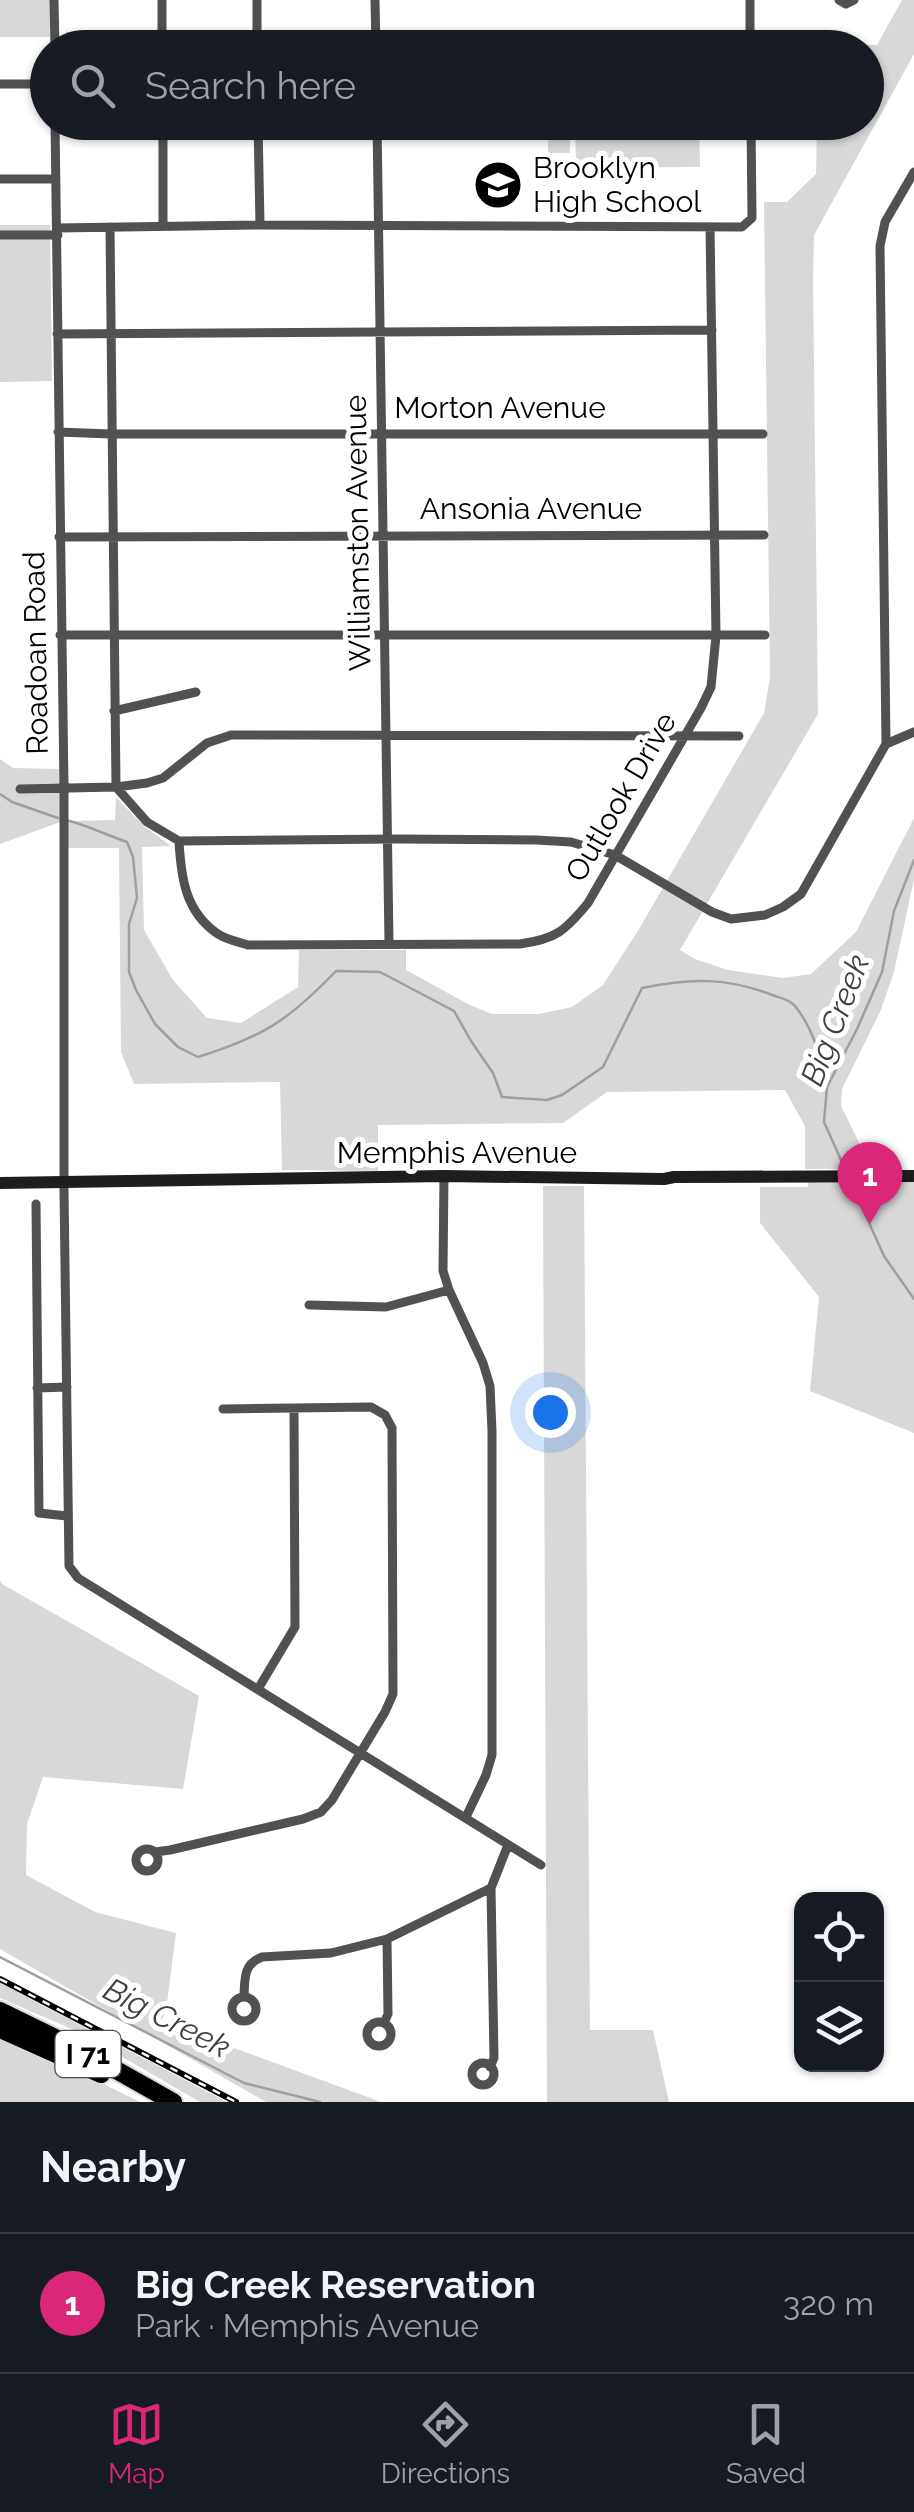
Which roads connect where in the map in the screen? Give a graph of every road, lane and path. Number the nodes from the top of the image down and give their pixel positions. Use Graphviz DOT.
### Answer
graph roads {
  1 [pos="54,0"];
  2 [pos="162,0"];
  3 [pos="256,0"];
  4 [pos="374,0"];
  5 [pos="750,0"];
  6 [pos="839,0"];
  7 [pos="854,0"];
  8 [pos="54,30"];
  9 [pos="162,30"];
  10 [pos="257,30"];
  11 [pos="375,30"];
  12 [pos="750,30"];
  13 [pos="0,84"];
  14 [pos="30,84"];
  15 [pos="55,140"];
  16 [pos="162,140"];
  17 [pos="258,140"];
  18 [pos="378,140"];
  19 [pos="751,140"];
  20 [pos="914,172"];
  21 [pos="56,178"];
  22 [pos="0,179"];
  23 [pos="163,226"];
  24 [pos="260,226"];
  25 [pos="110,227"];
  26 [pos="380,227"];
  27 [pos="710,227"];
  28 [pos="58,231"];
  29 [pos="0,235"];
  30 [pos="712,330"];
  31 [pos="111,332"];
  32 [pos="57,334"];
  33 [pos="381,334"];
  34 [pos="58,432"];
  35 [pos="714,433"];
  36 [pos="111,434"];
  37 [pos="381,434"];
  38 [pos="763,434"];
  39 [pos="381,534"];
  40 [pos="714,534"];
  41 [pos="764,535"];
  42 [pos="113,536"];
  43 [pos="59,537"];
  44 [pos="113,634"];
  45 [pos="764,634"];
  46 [pos="60,635"];
  47 [pos="383,635"];
  48 [pos="716,636"];
  49 [pos="196,692"];
  50 [pos="114,711"];
  51 [pos="914,732"];
  52 [pos="685,735"];
  53 [pos="385,736"];
  54 [pos="739,736"];
  55 [pos="886,744"];
  56 [pos="116,787"];
  57 [pos="64,788"];
  58 [pos="20,789"];
  59 [pos="387,839"];
  60 [pos="178,842"];
  61 [pos="615,855"];
  62 [pos="388,943"];
  63 [pos="444,1176"];
  64 [pos="914,1176"];
  65 [pos="0,1183"];
  66 [pos="64,1183"];
  67 [pos="36,1204"];
  68 [pos="449,1290"];
  69 [pos="309,1305"];
  70 [pos="66,1387"];
  71 [pos="37,1388"];
  72 [pos="223,1409"];
  73 [pos="294,1409"];
  74 [pos="68,1516"];
  75 [pos="258,1689"];
  76 [pos="360,1752"];
  77 [pos="466,1817"];
  78 [pos="508,1845"];
  79 [pos="155,1852"];
  80 [pos="540,1866"];
  81 [pos="491,1888"];
  82 [pos="387,1939"];
  83 [pos="244,1996"];
  84 [pos="0,2011"];
  85 [pos="384,2023"];
  86 [pos="0,2029"];
  87 [pos="490,2067"];
  88 [pos="155,2102"];
  89 [pos="173,2102"];
  1 -- 8 [label="street"];
  2 -- 9 [label="street"];
  3 -- 10 [label="street"];
  4 -- 11 [label="street"];
  5 -- 12 [label="street"];
  6 -- 7 [label="street"];
  13 -- 14 [label="street"];
  15 -- 21 [label="street, Roadoan Road"];
  16 -- 23 [label="street"];
  17 -- 24 [label="street"];
  18 -- 26 [label="street, Williamston Avenue"];
  19 -- 27 [label="street"];
  20 -- 55 [label="street"];
  21 -- 22 [label="street"];
  21 -- 28 [label="street, Roadoan Road"];
  23 -- 24 [label="street"];
  23 -- 25 [label="street"];
  24 -- 26 [label="street"];
  25 -- 28 [label="street"];
  25 -- 31 [label="street"];
  26 -- 27 [label="street"];
  26 -- 33 [label="street, Williamston Avenue"];
  27 -- 30 [label="street, Outlook Drive"];
  28 -- 29 [label="street"];
  28 -- 32 [label="street, Roadoan Road"];
  30 -- 33 [label="street"];
  30 -- 35 [label="street, Outlook Drive"];
  31 -- 32 [label="street"];
  31 -- 33 [label="street"];
  31 -- 36 [label="street"];
  32 -- 34 [label="street, Roadoan Road"];
  33 -- 37 [label="street, Williamston Avenue"];
  34 -- 36 [label="street, Morton Avenue"];
  34 -- 43 [label="street, Roadoan Road"];
  35 -- 37 [label="street, Morton Avenue"];
  35 -- 38 [label="street, Morton Avenue"];
  35 -- 40 [label="street, Outlook Drive"];
  36 -- 37 [label="street, Morton Avenue"];
  36 -- 42 [label="street"];
  37 -- 39 [label="street, Williamston Avenue"];
  39 -- 40 [label="street, Ansonia Avenue"];
  39 -- 42 [label="street, Ansonia Avenue"];
  39 -- 47 [label="street, Williamston Avenue"];
  40 -- 41 [label="street, Ansonia Avenue"];
  40 -- 48 [label="street, Outlook Drive"];
  42 -- 43 [label="street, Ansonia Avenue"];
  42 -- 44 [label="street"];
  43 -- 46 [label="street, Roadoan Road"];
  44 -- 46 [label="street"];
  44 -- 47 [label="street"];
  44 -- 50 [label="street"];
  45 -- 48 [label="street"];
  46 -- 57 [label="street, Roadoan Road"];
  47 -- 48 [label="street"];
  47 -- 53 [label="street, Williamston Avenue"];
  48 -- 52 [label="street, Outlook Drive"];
  49 -- 50 [label="street"];
  50 -- 56 [label="street"];
  51 -- 55 [label="street"];
  52 -- 53 [label="street"];
  52 -- 54 [label="street"];
  52 -- 61 [label="street, Outlook Drive"];
  53 -- 56 [label="street"];
  53 -- 59 [label="street, Williamston Avenue"];
  55 -- 61 [label="street"];
  56 -- 57 [label="street"];
  56 -- 60 [label="street"];
  57 -- 58 [label="street"];
  57 -- 66 [label="street, Roadoan Road"];
  59 -- 60 [label="street"];
  59 -- 61 [label="street"];
  59 -- 62 [label="street, Williamston Avenue"];
  60 -- 62 [label="street, Outlook Drive"];
  61 -- 62 [label="street, Outlook Drive"];
  63 -- 64 [label="main road, Memphis Avenue"];
  63 -- 66 [label="main road, Memphis Avenue"];
  63 -- 68 [label="street"];
  65 -- 66 [label="main road, Memphis Avenue"];
  66 -- 70 [label="street, Roadoan Road"];
  67 -- 71 [label="street"];
  68 -- 69 [label="street"];
  68 -- 77 [label="street"];
  70 -- 71 [label="street"];
  70 -- 74 [label="street, Roadoan Road"];
  71 -- 74 [label="street"];
  72 -- 73 [label="street"];
  73 -- 75 [label="street"];
  73 -- 76 [label="street"];
  74 -- 75 [label="street, Roadoan Road"];
  75 -- 76 [label="street"];
  76 -- 77 [label="street"];
  76 -- 79 [label="street"];
  77 -- 78 [label="street"];
  78 -- 80 [label="street"];
  78 -- 81 [label="street"];
  81 -- 82 [label="street"];
  81 -- 87 [label="street"];
  82 -- 83 [label="street"];
  82 -- 85 [label="street"];
  84 -- 89 [label="highway, I 71"];
  86 -- 88 [label="highway"];
}
